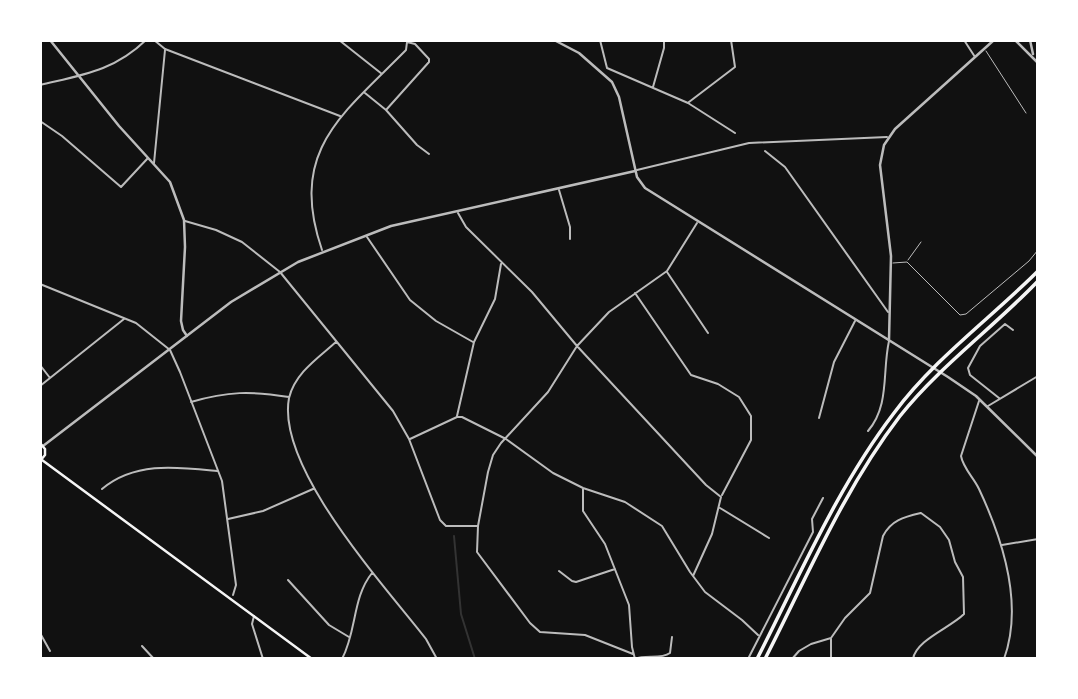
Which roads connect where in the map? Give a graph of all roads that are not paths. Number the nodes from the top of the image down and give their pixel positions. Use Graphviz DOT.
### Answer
graph roads {
  1 [pos="50,40"];
  2 [pos="146,40"];
  3 [pos="154,40"];
  4 [pos="339,40"];
  5 [pos="554,40"];
  6 [pos="600,40"];
  7 [pos="664,40"];
  8 [pos="731,40"];
  9 [pos="964,40"];
  10 [pos="994,40"];
  11 [pos="1029,40"];
  12 [pos="1016,41"];
  13 [pos="165,49"];
  14 [pos="985,49"];
  15 [pos="975,57"];
  16 [pos="1034,57"];
  17 [pos="1038,63"];
  18 [pos="383,74"];
  19 [pos="78,76"];
  20 [pos="40,85"];
  21 [pos="653,88"];
  22 [pos="365,93"];
  23 [pos="688,103"];
  24 [pos="386,110"];
  25 [pos="1026,113"];
  26 [pos="341,116"];
  27 [pos="40,121"];
  28 [pos="735,133"];
  29 [pos="888,137"];
  30 [pos="765,151"];
  31 [pos="429,154"];
  32 [pos="148,158"];
  33 [pos="154,163"];
  34 [pos="635,171"];
  35 [pos="558,189"];
  36 [pos="458,212"];
  37 [pos="184,220"];
  38 [pos="697,222"];
  39 [pos="365,234"];
  40 [pos="570,239"];
  41 [pos="921,242"];
  42 [pos="1038,250"];
  43 [pos="323,251"];
  44 [pos="907,262"];
  45 [pos="502,263"];
  46 [pos="891,264"];
  47 [pos="667,271"];
  48 [pos="1038,271"];
  49 [pos="280,272"];
  50 [pos="1038,281"];
  51 [pos="40,284"];
  52 [pos="635,293"];
  53 [pos="888,312"];
  54 [pos="125,318"];
  55 [pos="855,320"];
  56 [pos="1013,330"];
  57 [pos="708,333"];
  58 [pos="187,336"];
  59 [pos="889,340"];
  60 [pos="337,341"];
  61 [pos="474,342"];
  62 [pos="578,346"];
  63 [pos="170,350"];
  64 [pos="40,365"];
  65 [pos="934,368"];
  66 [pos="942,373"];
  67 [pos="1038,376"];
  68 [pos="50,378"];
  69 [pos="40,386"];
  70 [pos="290,397"];
  71 [pos="999,398"];
  72 [pos="979,400"];
  73 [pos="191,402"];
  74 [pos="986,407"];
  75 [pos="457,417"];
  76 [pos="819,418"];
  77 [pos="868,430"];
  78 [pos="409,439"];
  79 [pos="506,439"];
  80 [pos="42,445"];
  81 [pos="1038,457"];
  82 [pos="41,461"];
  83 [pos="218,471"];
  84 [pos="314,488"];
  85 [pos="583,488"];
  86 [pos="102,489"];
  87 [pos="721,497"];
  88 [pos="822,498"];
  89 [pos="720,508"];
  90 [pos="228,519"];
  91 [pos="478,526"];
  92 [pos="769,538"];
  93 [pos="1038,539"];
  94 [pos="1001,546"];
  95 [pos="615,569"];
  96 [pos="559,570"];
  97 [pos="373,572"];
  98 [pos="693,576"];
  99 [pos="288,580"];
  100 [pos="233,595"];
  101 [pos="254,616"];
  102 [pos="40,634"];
  103 [pos="758,635"];
  104 [pos="672,637"];
  105 [pos="350,638"];
  106 [pos="831,638"];
  107 [pos="142,646"];
  108 [pos="50,651"];
  109 [pos="633,654"];
  110 [pos="792,658"];
  111 [pos="153,659"];
  112 [pos="263,659"];
  113 [pos="312,659"];
  114 [pos="342,659"];
  115 [pos="437,659"];
  116 [pos="635,659"];
  117 [pos="748,659"];
  118 [pos="757,659"];
  119 [pos="765,659"];
  120 [pos="831,659"];
  121 [pos="913,659"];
  122 [pos="1004,659"];
  1 -- 19 [label="street"];
  2 -- 19 [label="street"];
  3 -- 13 [label="street"];
  4 -- 18 [label="street"];
  5 -- 34 [label="street"];
  6 -- 21 [label="street"];
  7 -- 21 [label="street"];
  8 -- 23 [label="street"];
  9 -- 15 [label="street"];
  10 -- 14 [label="street"];
  11 -- 12 [label="street"];
  11 -- 16 [label="street"];
  12 -- 16 [label="street"];
  13 -- 26 [label="street"];
  13 -- 33 [label="street"];
  14 -- 15 [label="street"];
  14 -- 25 [label="lane"];
  15 -- 29 [label="street"];
  16 -- 17 [label="street"];
  18 -- 22 [label="street"];
  18 -- 24 [label="street"];
  19 -- 20 [label="street"];
  19 -- 32 [label="street"];
  21 -- 23 [label="street"];
  22 -- 24 [label="street"];
  22 -- 26 [label="street"];
  23 -- 28 [label="street"];
  24 -- 31 [label="street"];
  26 -- 43 [label="street"];
  27 -- 32 [label="street"];
  29 -- 34 [label="street"];
  29 -- 46 [label="street"];
  30 -- 53 [label="street"];
  32 -- 33 [label="street"];
  33 -- 37 [label="street"];
  34 -- 35 [label="street"];
  34 -- 38 [label="street"];
  35 -- 36 [label="street"];
  35 -- 40 [label="street"];
  36 -- 39 [label="street"];
  36 -- 45 [label="street"];
  37 -- 49 [label="street"];
  37 -- 58 [label="street"];
  38 -- 47 [label="street"];
  38 -- 55 [label="street"];
  39 -- 43 [label="street"];
  39 -- 61 [label="street"];
  41 -- 44 [label="lane"];
  42 -- 44 [label="lane"];
  43 -- 49 [label="street"];
  44 -- 46 [label="lane"];
  45 -- 61 [label="street"];
  45 -- 62 [label="street"];
  46 -- 53 [label="street"];
  47 -- 52 [label="street"];
  47 -- 57 [label="street"];
  48 -- 65 [label="main road"];
  49 -- 58 [label="street"];
  49 -- 60 [label="street"];
  50 -- 66 [label="main road"];
  51 -- 54 [label="street"];
  52 -- 62 [label="street"];
  52 -- 87 [label="street"];
  53 -- 59 [label="street"];
  54 -- 63 [label="street"];
  54 -- 68 [label="street"];
  55 -- 59 [label="street"];
  55 -- 76 [label="street"];
  56 -- 71 [label="street"];
  58 -- 63 [label="street"];
  59 -- 65 [label="street"];
  59 -- 77 [label="street"];
  60 -- 70 [label="street"];
  60 -- 78 [label="street"];
  61 -- 75 [label="street"];
  62 -- 79 [label="street"];
  62 -- 87 [label="street"];
  63 -- 73 [label="street"];
  63 -- 80 [label="street"];
  64 -- 68 [label="street"];
  65 -- 66 [label="street"];
  65 -- 118 [label="main road"];
  66 -- 72 [label="street"];
  66 -- 119 [label="main road"];
  67 -- 71 [label="street"];
  68 -- 69 [label="street"];
  70 -- 73 [label="street"];
  70 -- 84 [label="street"];
  71 -- 74 [label="street"];
  72 -- 74 [label="street"];
  72 -- 94 [label="street"];
  73 -- 83 [label="street"];
  74 -- 81 [label="street"];
  75 -- 78 [label="street"];
  75 -- 79 [label="street"];
  78 -- 91 [label="street"];
  79 -- 85 [label="street"];
  79 -- 91 [label="street"];
  80 -- 82 [label="main road"];
  82 -- 101 [label="main road"];
  83 -- 86 [label="street"];
  83 -- 90 [label="street"];
  84 -- 90 [label="street"];
  84 -- 97 [label="street"];
  85 -- 95 [label="street"];
  85 -- 98 [label="street"];
  87 -- 89 [label="street"];
  88 -- 103 [label="street"];
  89 -- 92 [label="street"];
  89 -- 98 [label="street"];
  90 -- 100 [label="street"];
  91 -- 109 [label="street"];
  93 -- 94 [label="street"];
  94 -- 122 [label="street"];
  95 -- 96 [label="street"];
  95 -- 109 [label="street"];
  97 -- 105 [label="street"];
  97 -- 115 [label="street"];
  98 -- 103 [label="street"];
  99 -- 105 [label="street"];
  101 -- 112 [label="street"];
  101 -- 113 [label="main road"];
  102 -- 108 [label="street"];
  103 -- 117 [label="street"];
  104 -- 116 [label="street"];
  105 -- 114 [label="street"];
  106 -- 110 [label="street"];
  106 -- 120 [label="street"];
  106 -- 121 [label="street"];
  107 -- 111 [label="street"];
  109 -- 116 [label="street"];
}
